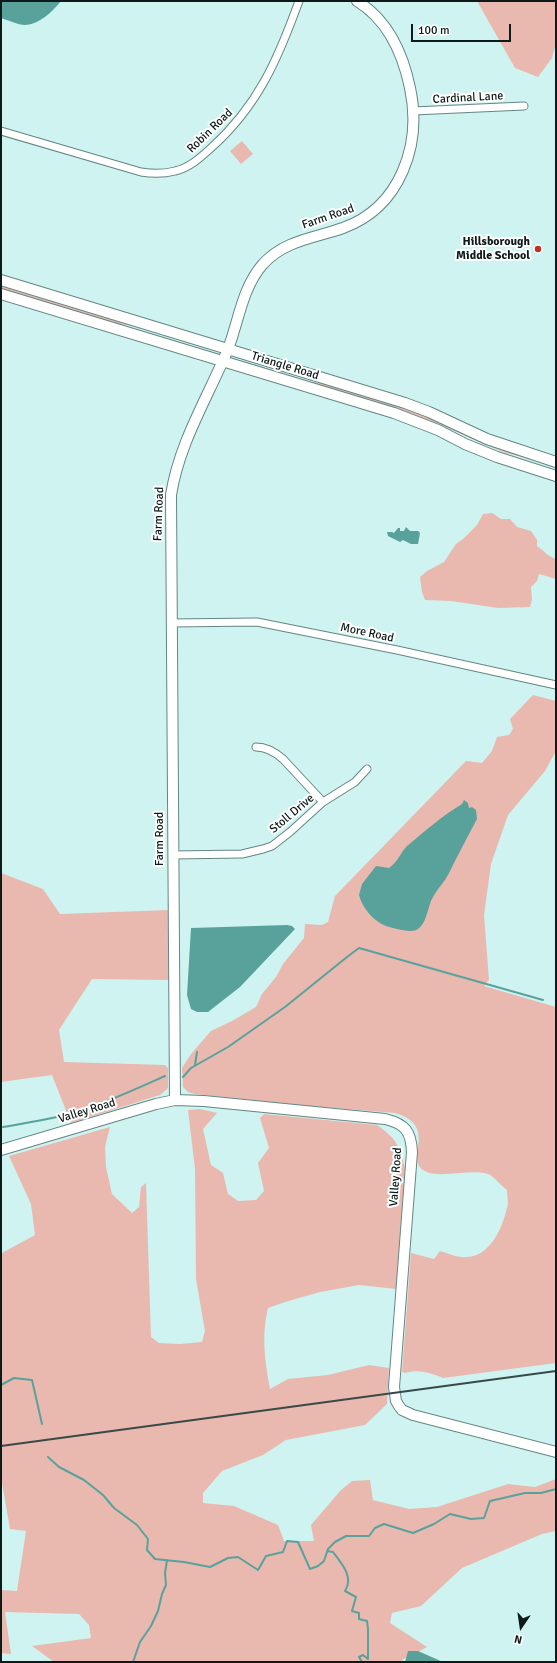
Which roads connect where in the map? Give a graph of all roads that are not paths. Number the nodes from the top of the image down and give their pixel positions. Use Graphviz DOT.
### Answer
graph roads {
  1 [pos="300,1"];
  2 [pos="357,1"];
  3 [pos="524,106"];
  4 [pos="412,111"];
  5 [pos="1,131"];
  6 [pos="1,280"];
  7 [pos="1,294"];
  8 [pos="228,348"];
  9 [pos="222,360"];
  10 [pos="556,462"];
  11 [pos="556,476"];
  12 [pos="171,622"];
  13 [pos="556,685"];
  14 [pos="256,747"];
  15 [pos="367,769"];
  16 [pos="323,802"];
  17 [pos="173,855"];
  18 [pos="175,1100"];
  19 [pos="1,1150"];
  20 [pos="556,1452"];
  1 -- 5 [label="street, Robin Road"];
  2 -- 4 [label="street, Farm Road"];
  3 -- 4 [label="street, Cardinal Lane"];
  4 -- 8 [label="street, Farm Road"];
  6 -- 8 [label="street, Triangle Road"];
  7 -- 9 [label="street, Triangle Road"];
  8 -- 9 [label="street, Farm Road"];
  8 -- 10 [label="street, Triangle Road"];
  9 -- 11 [label="street, Triangle Road"];
  9 -- 12 [label="street, Farm Road"];
  12 -- 13 [label="street, More Road"];
  12 -- 17 [label="street, Farm Road"];
  14 -- 16 [label="street"];
  15 -- 16 [label="street, Stoll Drive"];
  16 -- 17 [label="street, Stoll Drive"];
  17 -- 18 [label="street, Farm Road"];
  18 -- 19 [label="street, Valley Road"];
  18 -- 20 [label="street, Valley Road"];
}
